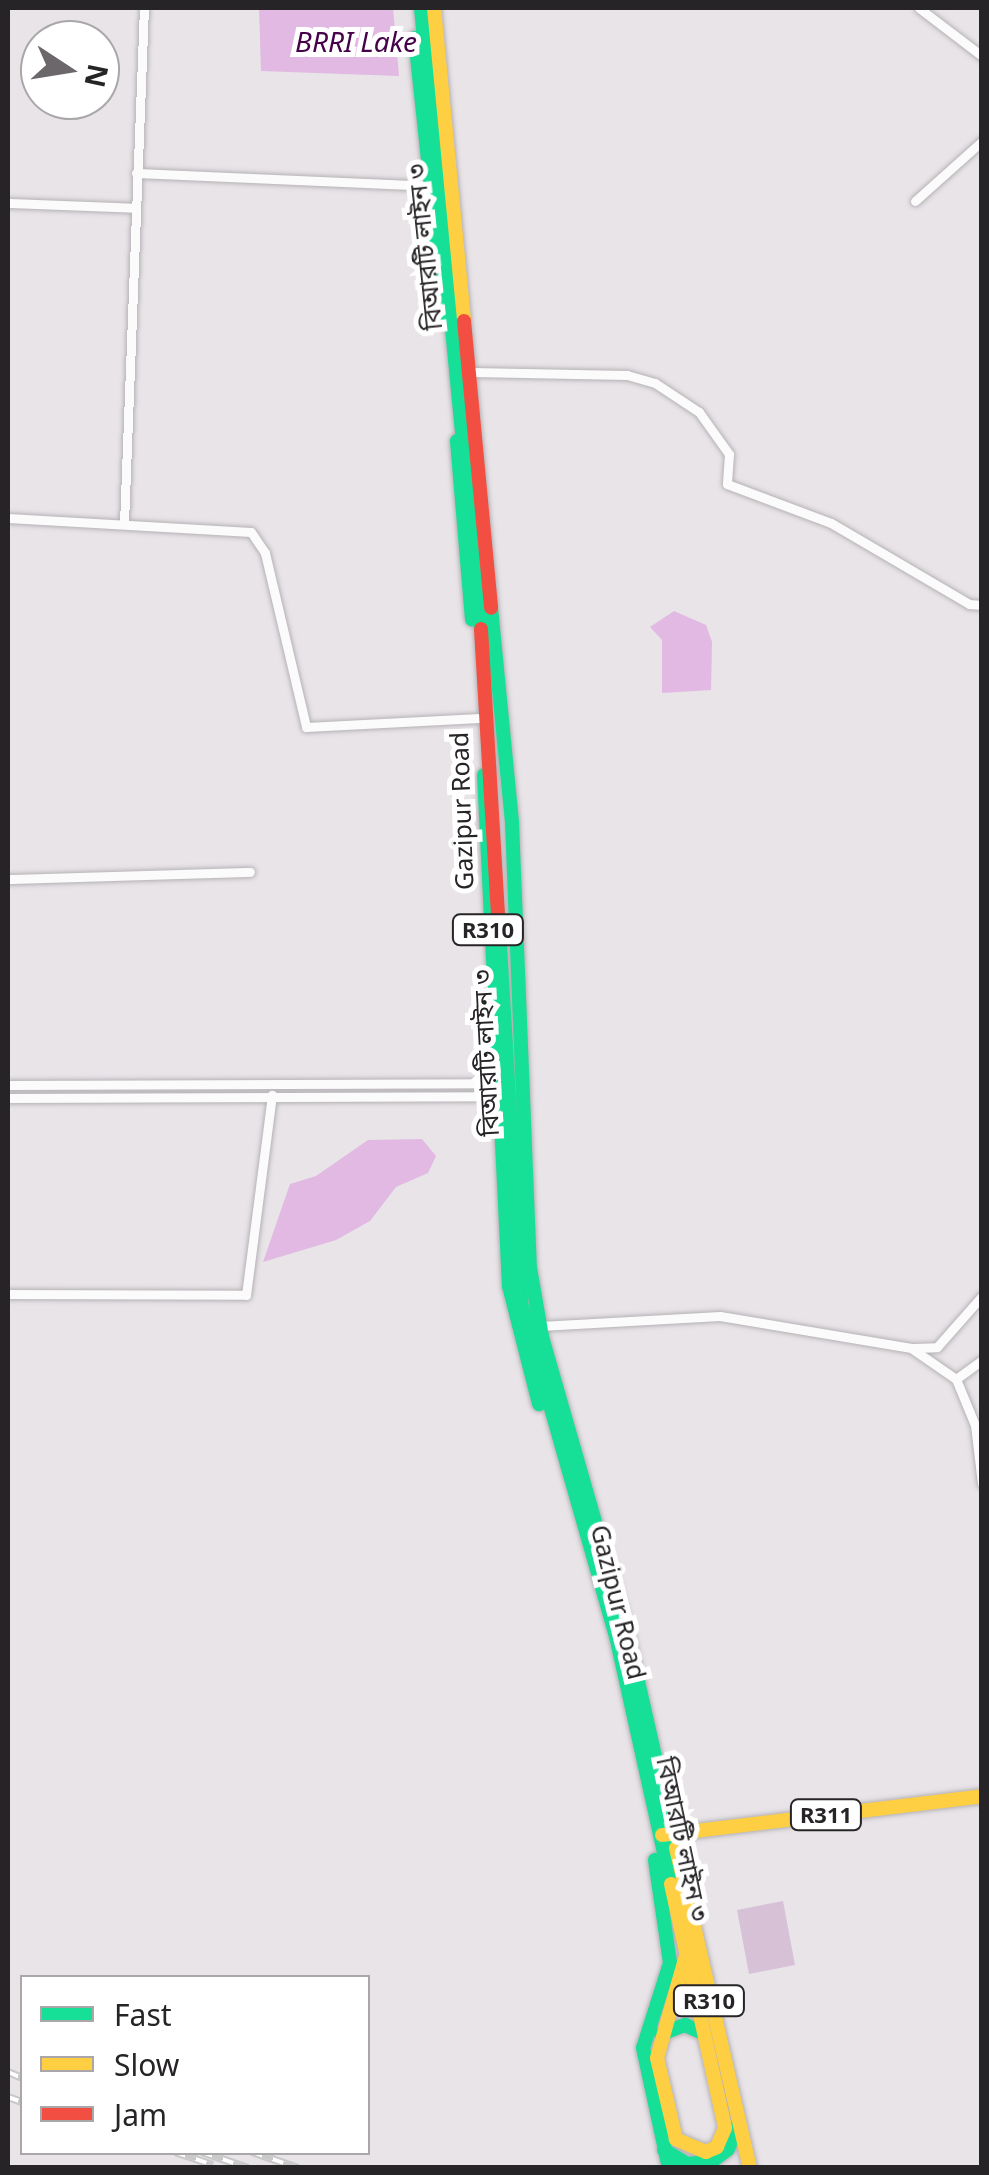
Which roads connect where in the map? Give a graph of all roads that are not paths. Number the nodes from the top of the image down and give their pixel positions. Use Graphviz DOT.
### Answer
graph roads {
  1 [pos="144,8"];
  2 [pos="412,8"];
  3 [pos="421,8"];
  4 [pos="434,8"];
  5 [pos="919,8"];
  6 [pos="982,56"];
  7 [pos="982,141"];
  8 [pos="136,172"];
  9 [pos="430,186"];
  10 [pos="915,201"];
  11 [pos="8,203"];
  12 [pos="136,208"];
  13 [pos="472,372"];
  14 [pos="8,518"];
  15 [pos="124,523"];
  16 [pos="982,605"];
  17 [pos="480,718"];
  18 [pos="250,872"];
  19 [pos="8,879"];
  20 [pos="8,1085"];
  21 [pos="496,1089"];
  22 [pos="272,1095"];
  23 [pos="8,1098"];
  24 [pos="8,1294"];
  25 [pos="982,1296"];
  26 [pos="540,1326"];
  27 [pos="912,1348"];
  28 [pos="982,1360"];
  29 [pos="956,1379"];
  30 [pos="982,1484"];
  31 [pos="982,1796"];
  32 [pos="660,1835"];
  33 [pos="685,1959"];
  34 [pos="704,2033"];
  35 [pos="661,2034"];
  36 [pos="738,2127"];
  37 [pos="664,2150"];
  38 [pos="669,2168"];
  39 [pos="750,2168"];
  1 -- 8 [label="street"];
  2 -- 9 [label="main road, Gazipur Road / R310"];
  3 -- 32 [label="main road, বিআরটি লাইন ৩"];
  4 -- 13 [label="main road, Gazipur Road / R310"];
  5 -- 6 [label="street"];
  7 -- 10 [label="street"];
  8 -- 9 [label="street"];
  8 -- 12 [label="street"];
  9 -- 17 [label="main road, Gazipur Road / R310"];
  11 -- 12 [label="street"];
  12 -- 15 [label="street"];
  13 -- 16 [label="street"];
  13 -- 26 [label="main road, Gazipur Road / R310"];
  14 -- 15 [label="street"];
  15 -- 17 [label="street"];
  17 -- 21 [label="main road, Gazipur Road / R310"];
  18 -- 19 [label="street"];
  20 -- 21 [label="street"];
  21 -- 22 [label="street"];
  21 -- 32 [label="main road, Gazipur Road / R310"];
  22 -- 23 [label="street"];
  22 -- 24 [label="street"];
  25 -- 27 [label="street"];
  26 -- 27 [label="street"];
  26 -- 32 [label="main road, Gazipur Road / R310"];
  27 -- 29 [label="street"];
  28 -- 29 [label="street"];
  29 -- 30 [label="street"];
  31 -- 32 [label="main road, R311"];
  32 -- 33 [label="main road, বিআরটি লাইন ৩"];
  32 -- 36 [label="main road, R310"];
  32 -- 37 [label="main road, R310"];
  33 -- 34 [label="main road, বিআরটি লাইন ৩"];
  33 -- 35 [label="main road, বিআরটি লাইন ৩"];
  34 -- 35 [label="main road"];
  34 -- 35 [label="main road, বিআরটি লাইন ৩"];
  36 -- 37 [label="main road"];
  36 -- 39 [label="main road, R310"];
  37 -- 38 [label="main road, R310"];
}
